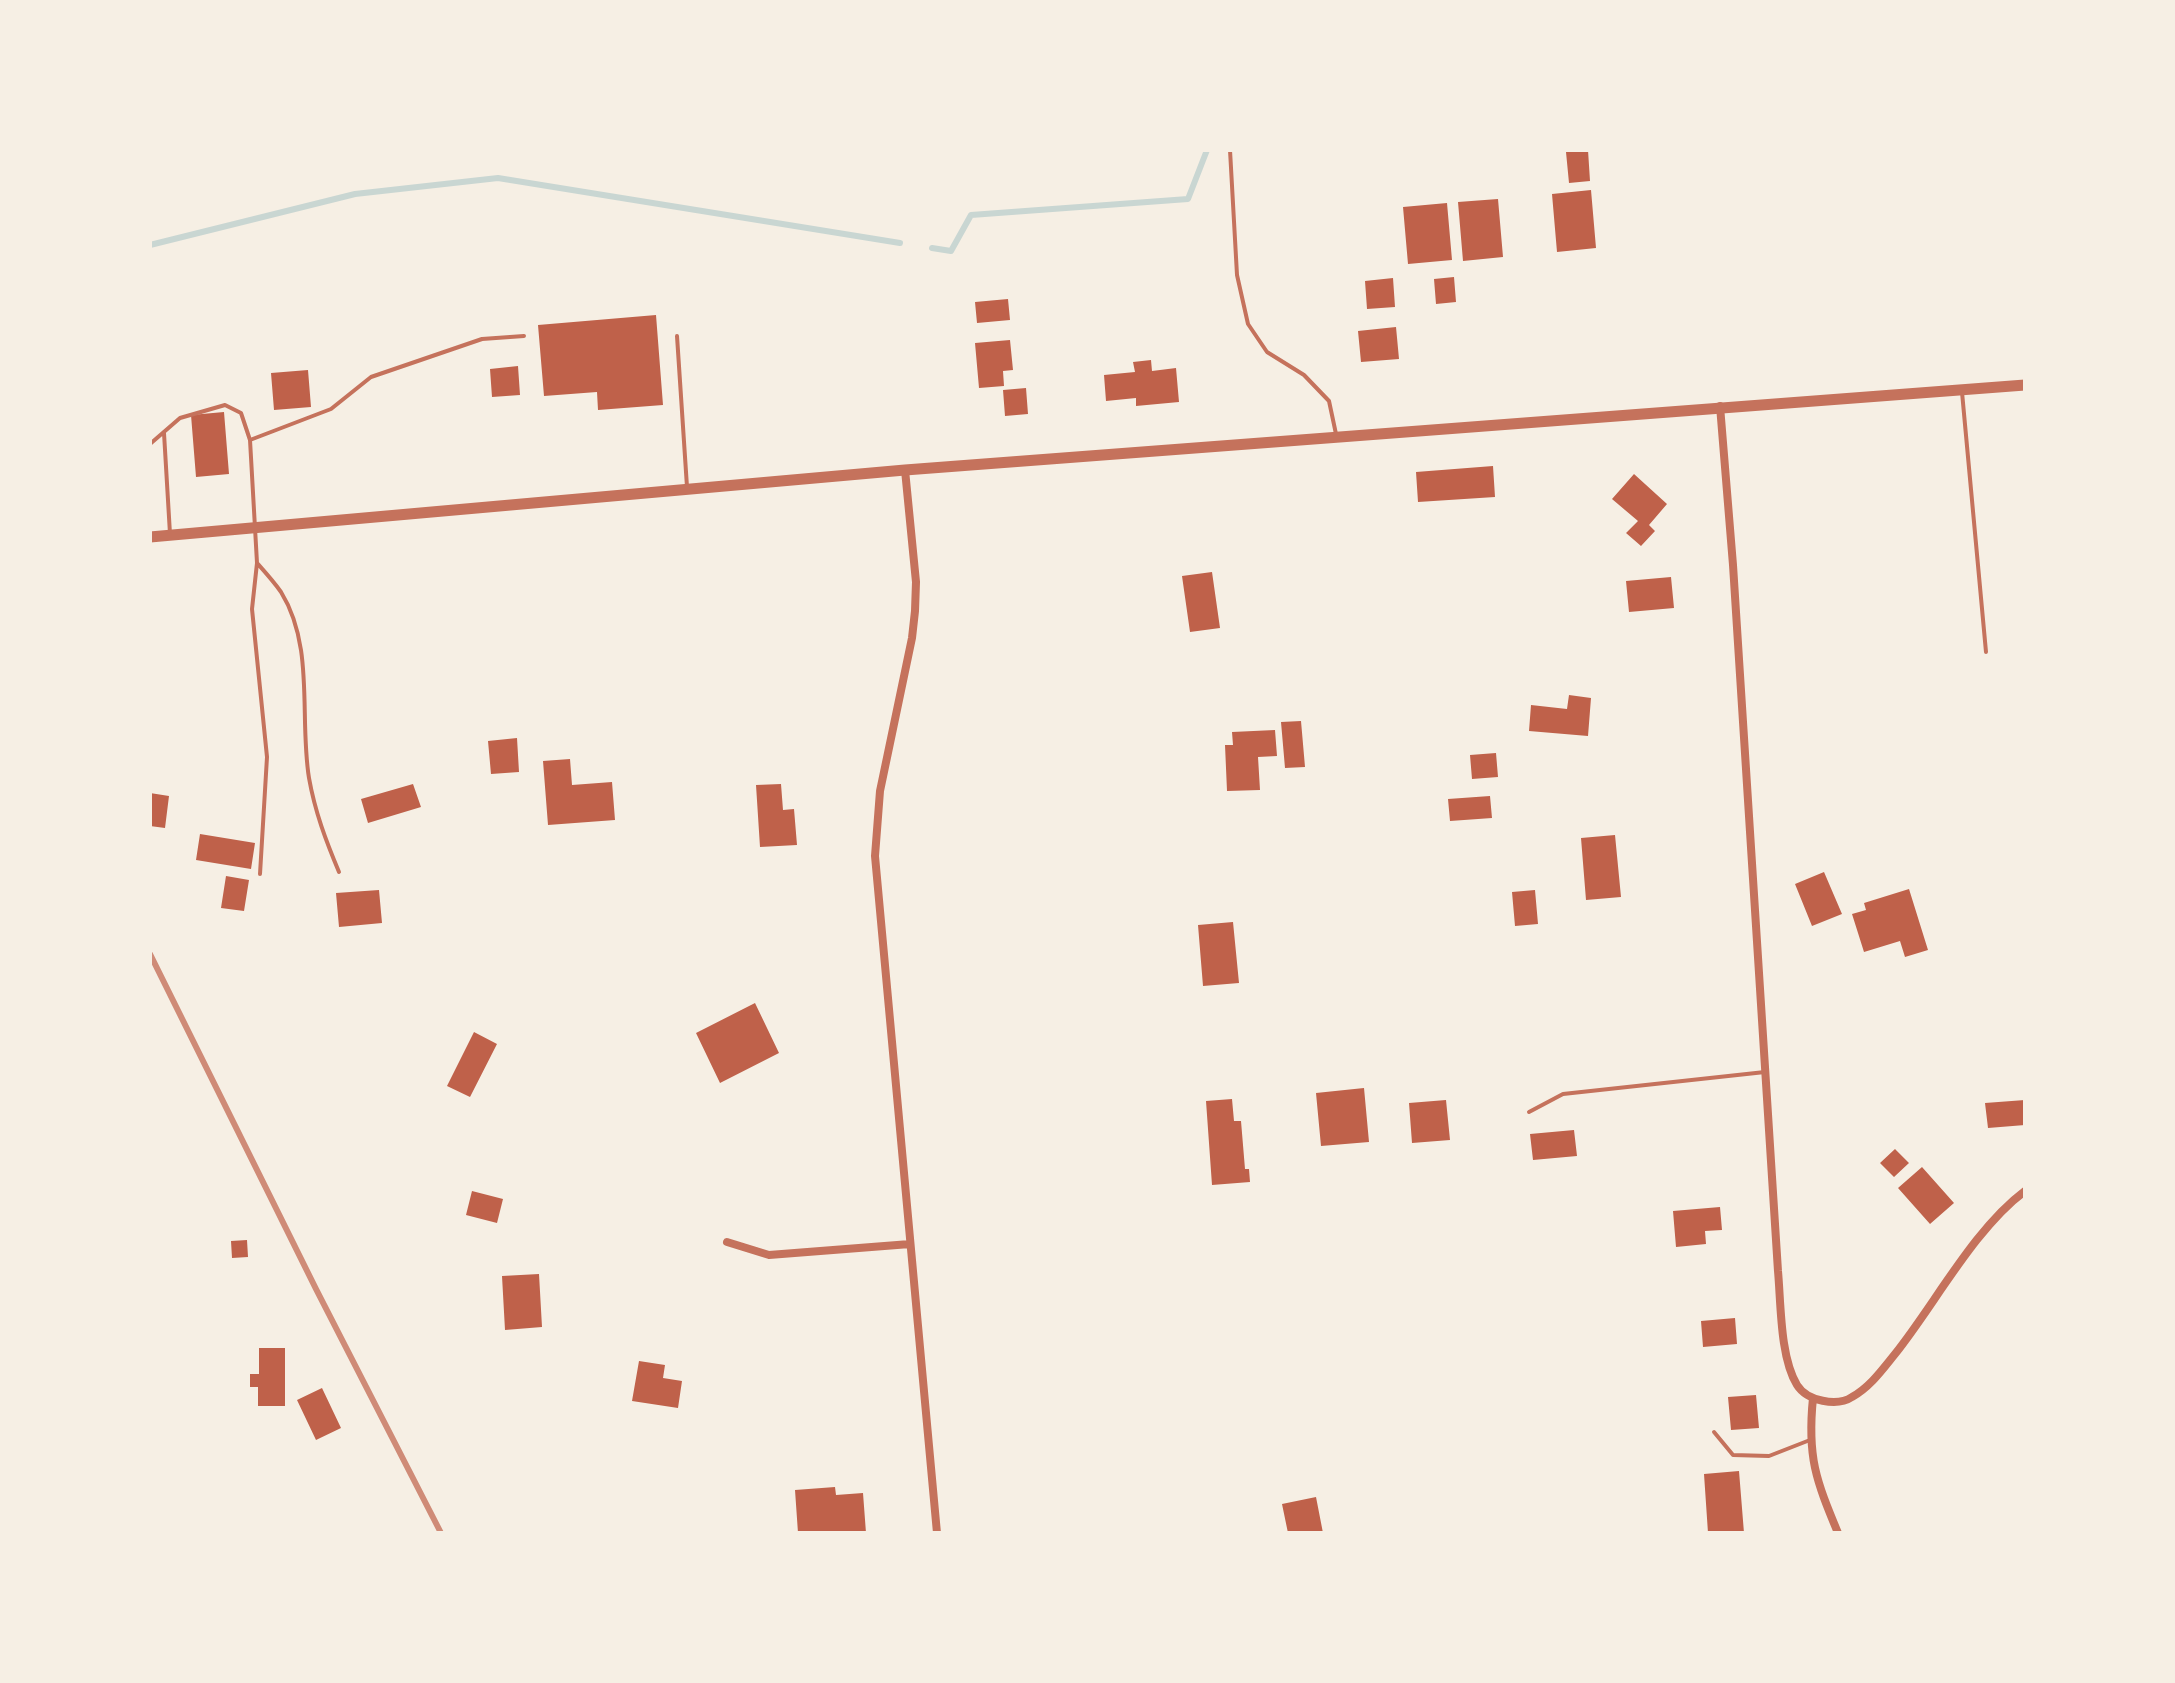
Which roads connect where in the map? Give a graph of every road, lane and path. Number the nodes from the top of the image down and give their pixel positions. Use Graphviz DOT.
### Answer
graph roads {
  1 [pos="1230,150"];
  2 [pos="524,336"];
  3 [pos="677,336"];
  4 [pos="2025,385"];
  5 [pos="1962,389"];
  6 [pos="1720,406"];
  7 [pos="164,433"];
  8 [pos="1336,436"];
  9 [pos="250,440"];
  10 [pos="150,444"];
  11 [pos="905,470"];
  12 [pos="687,489"];
  13 [pos="256,528"];
  14 [pos="170,536"];
  15 [pos="150,537"];
  16 [pos="257,563"];
  17 [pos="1986,652"];
  18 [pos="339,872"];
  19 [pos="260,874"];
  20 [pos="1765,1072"];
  21 [pos="1529,1112"];
  22 [pos="2025,1191"];
  23 [pos="727,1242"];
  24 [pos="910,1244"];
  25 [pos="1813,1398"];
  26 [pos="1714,1432"];
  27 [pos="1810,1440"];
  28 [pos="937,1533"];
  29 [pos="1838,1533"];
  1 -- 8 [label="lane"];
  2 -- 9 [label="lane"];
  3 -- 12 [label="lane"];
  4 -- 5 [label="street"];
  5 -- 6 [label="street"];
  5 -- 17 [label="lane"];
  6 -- 8 [label="street"];
  6 -- 20 [label="street"];
  7 -- 9 [label="lane"];
  7 -- 10 [label="lane"];
  7 -- 14 [label="lane"];
  8 -- 11 [label="street"];
  9 -- 13 [label="lane"];
  11 -- 12 [label="street"];
  11 -- 24 [label="street"];
  12 -- 13 [label="street"];
  13 -- 14 [label="street"];
  13 -- 16 [label="lane"];
  14 -- 15 [label="street"];
  16 -- 18 [label="lane"];
  16 -- 19 [label="lane"];
  20 -- 21 [label="lane"];
  20 -- 25 [label="street"];
  22 -- 25 [label="street"];
  23 -- 24 [label="street"];
  24 -- 28 [label="street"];
  25 -- 27 [label="street"];
  26 -- 27 [label="lane"];
  27 -- 29 [label="street"];
}
